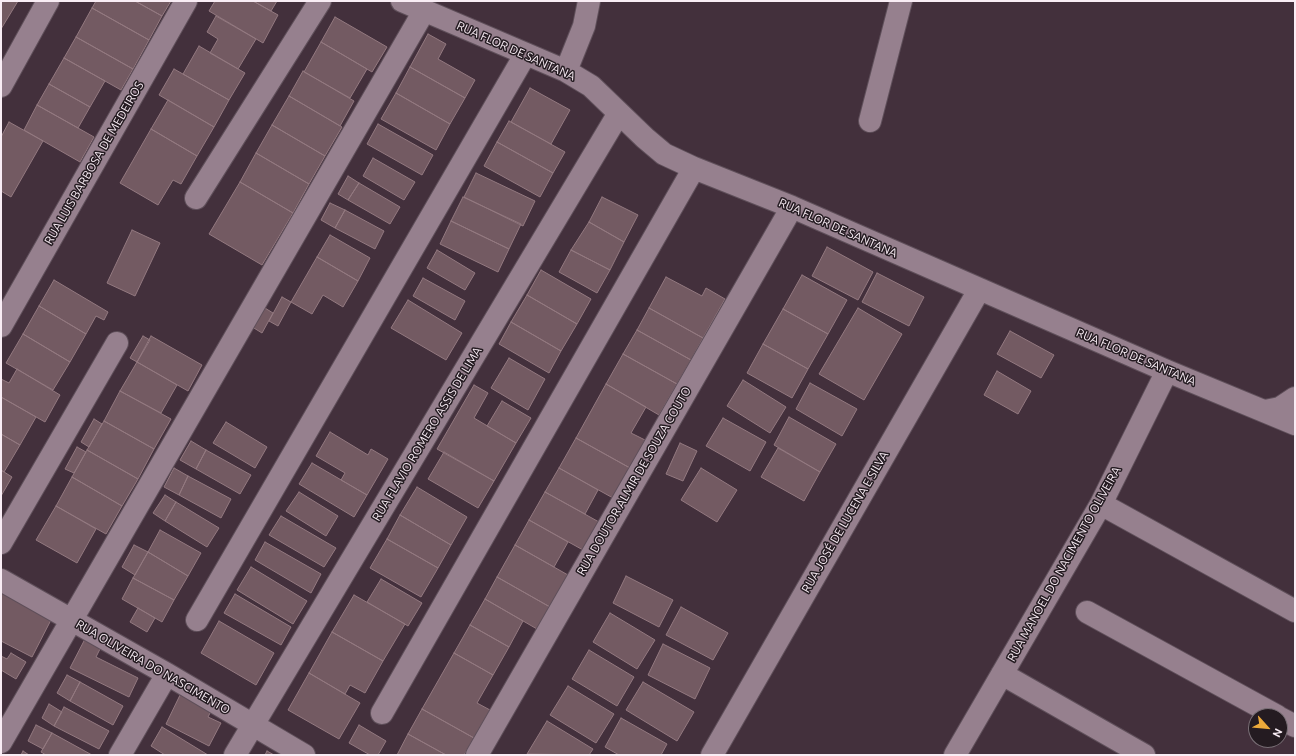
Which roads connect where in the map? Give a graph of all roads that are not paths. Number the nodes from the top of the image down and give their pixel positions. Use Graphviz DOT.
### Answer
graph roads {
  1 [pos="48,1"];
  2 [pos="186,1"];
  3 [pos="320,1"];
  4 [pos="402,1"];
  5 [pos="589,1"];
  6 [pos="902,1"];
  7 [pos="424,11"];
  8 [pos="525,55"];
  9 [pos="566,71"];
  10 [pos="1,86"];
  11 [pos="619,113"];
  12 [pos="870,121"];
  13 [pos="694,168"];
  14 [pos="196,198"];
  15 [pos="792,207"];
  16 [pos="979,290"];
  17 [pos="1,326"];
  18 [pos="117,343"];
  19 [pos="1167,371"];
  20 [pos="1295,398"];
  21 [pos="1266,411"];
  22 [pos="1295,424"];
  23 [pos="1101,504"];
  24 [pos="1,543"];
  25 [pos="1,580"];
  26 [pos="1295,611"];
  27 [pos="1087,612"];
  28 [pos="71,620"];
  29 [pos="197,620"];
  30 [pos="167,674"];
  31 [pos="1002,674"];
  32 [pos="1262,708"];
  33 [pos="382,713"];
  34 [pos="252,725"];
  35 [pos="1,742"];
  36 [pos="120,755"];
  37 [pos="235,755"];
  38 [pos="304,755"];
  39 [pos="477,755"];
  40 [pos="712,755"];
  41 [pos="955,755"];
  42 [pos="1144,755"];
  1 -- 10 [label="street"];
  2 -- 17 [label="street, RUA LUIS BARBOSA DE MEDEIROS"];
  3 -- 14 [label="street"];
  4 -- 7 [label="street, RUA FLOR DE SANTANA"];
  5 -- 9 [label="street"];
  6 -- 12 [label="street"];
  7 -- 8 [label="street, RUA FLOR DE SANTANA"];
  7 -- 28 [label="street"];
  8 -- 9 [label="street, RUA FLOR DE SANTANA"];
  8 -- 29 [label="street"];
  9 -- 11 [label="street, RUA FLOR DE SANTANA"];
  11 -- 13 [label="street, RUA FLOR DE SANTANA"];
  11 -- 34 [label="street, RUA FLAVIO ROMERO ASSIS DE LIMA"];
  13 -- 15 [label="street, RUA FLOR DE SANTANA"];
  13 -- 33 [label="street"];
  15 -- 16 [label="street, RUA FLOR DE SANTANA"];
  15 -- 39 [label="street, RUA DOUTOR ALMIR DE SOUZA COUTO"];
  16 -- 19 [label="street, RUA FLOR DE SANTANA"];
  16 -- 40 [label="street, RUA JOSÉ DE LUCENA E SILVA"];
  18 -- 24 [label="street"];
  19 -- 21 [label="street, RUA FLOR DE SANTANA"];
  19 -- 23 [label="street, RUA MANOEL DO NACIMENTO OLIVEIRA"];
  20 -- 21 [label="street"];
  21 -- 22 [label="street, RUA FLOR DE SANTANA"];
  23 -- 26 [label="street"];
  23 -- 31 [label="street, RUA MANOEL DO NACIMENTO OLIVEIRA"];
  25 -- 28 [label="street, RUA OLIVEIRA DO NASCIMENTO"];
  27 -- 32 [label="street"];
  28 -- 30 [label="street, RUA OLIVEIRA DO NASCIMENTO"];
  28 -- 35 [label="street"];
  30 -- 34 [label="street, RUA OLIVEIRA DO NASCIMENTO"];
  30 -- 36 [label="street"];
  31 -- 41 [label="street, RUA MANOEL DO NACIMENTO OLIVEIRA"];
  31 -- 42 [label="street"];
  34 -- 37 [label="street, RUA FLAVIO ROMERO ASSIS DE LIMA"];
  34 -- 38 [label="street, RUA OLIVEIRA DO NASCIMENTO"];
}
